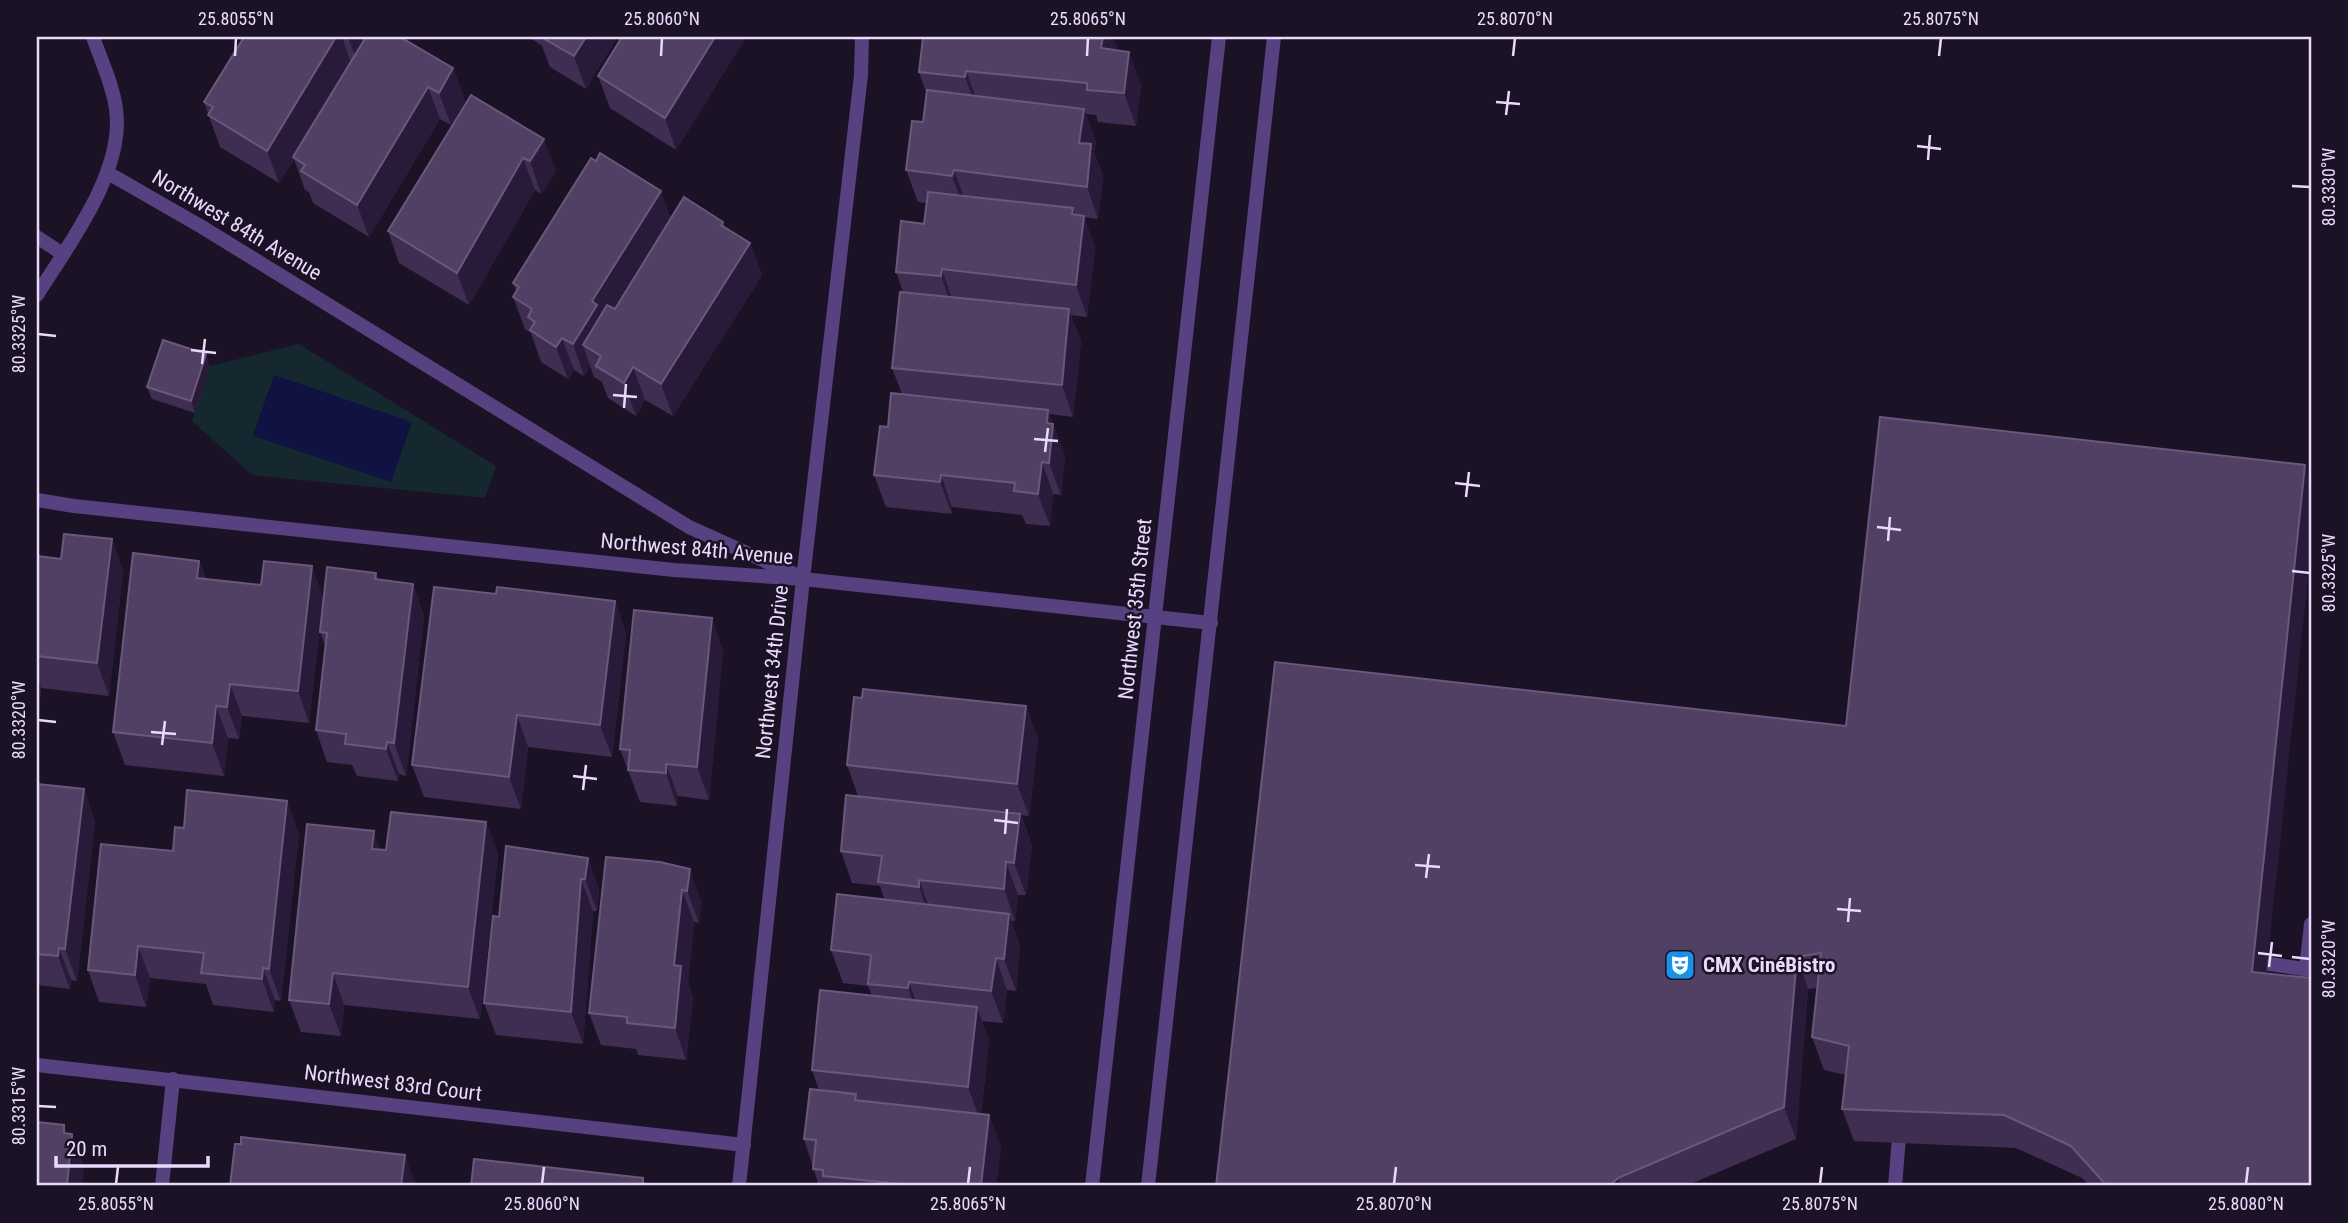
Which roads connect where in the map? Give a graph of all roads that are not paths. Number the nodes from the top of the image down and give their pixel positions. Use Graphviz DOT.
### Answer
graph roads {
  1 [pos="93,37"];
  2 [pos="862,37"];
  3 [pos="1219,37"];
  4 [pos="1274,37"];
  5 [pos="108,173"];
  6 [pos="37,237"];
  7 [pos="63,254"];
  8 [pos="37,295"];
  9 [pos="37,500"];
  10 [pos="803,579"];
  11 [pos="1155,618"];
  12 [pos="1211,623"];
  13 [pos="2311,924"];
  14 [pos="2238,959"];
  15 [pos="2309,970"];
  16 [pos="37,1065"];
  17 [pos="173,1079"];
  18 [pos="1902,1105"];
  19 [pos="744,1145"];
  20 [pos="162,1186"];
  21 [pos="739,1186"];
  22 [pos="1092,1186"];
  23 [pos="1148,1186"];
  24 [pos="1895,1186"];
  1 -- 5 [label="street"];
  2 -- 10 [label="street, Northwest 34th Drive"];
  3 -- 11 [label="street, Northwest 35th Street"];
  4 -- 12 [label="street"];
  5 -- 7 [label="street"];
  5 -- 10 [label="street, Northwest 84th Avenue"];
  6 -- 7 [label="street"];
  7 -- 8 [label="street"];
  9 -- 10 [label="street, Northwest 84th Avenue"];
  10 -- 11 [label="street"];
  10 -- 19 [label="street, Northwest 34th Drive"];
  11 -- 12 [label="street"];
  11 -- 22 [label="street, Northwest 35th Street"];
  12 -- 23 [label="street"];
  13 -- 15 [label="street"];
  14 -- 15 [label="street"];
  16 -- 17 [label="street, Northwest 83rd Court"];
  17 -- 19 [label="street, Northwest 83rd Court"];
  17 -- 20 [label="street"];
  18 -- 24 [label="street"];
  19 -- 21 [label="street, Northwest 34th Drive"];
}
